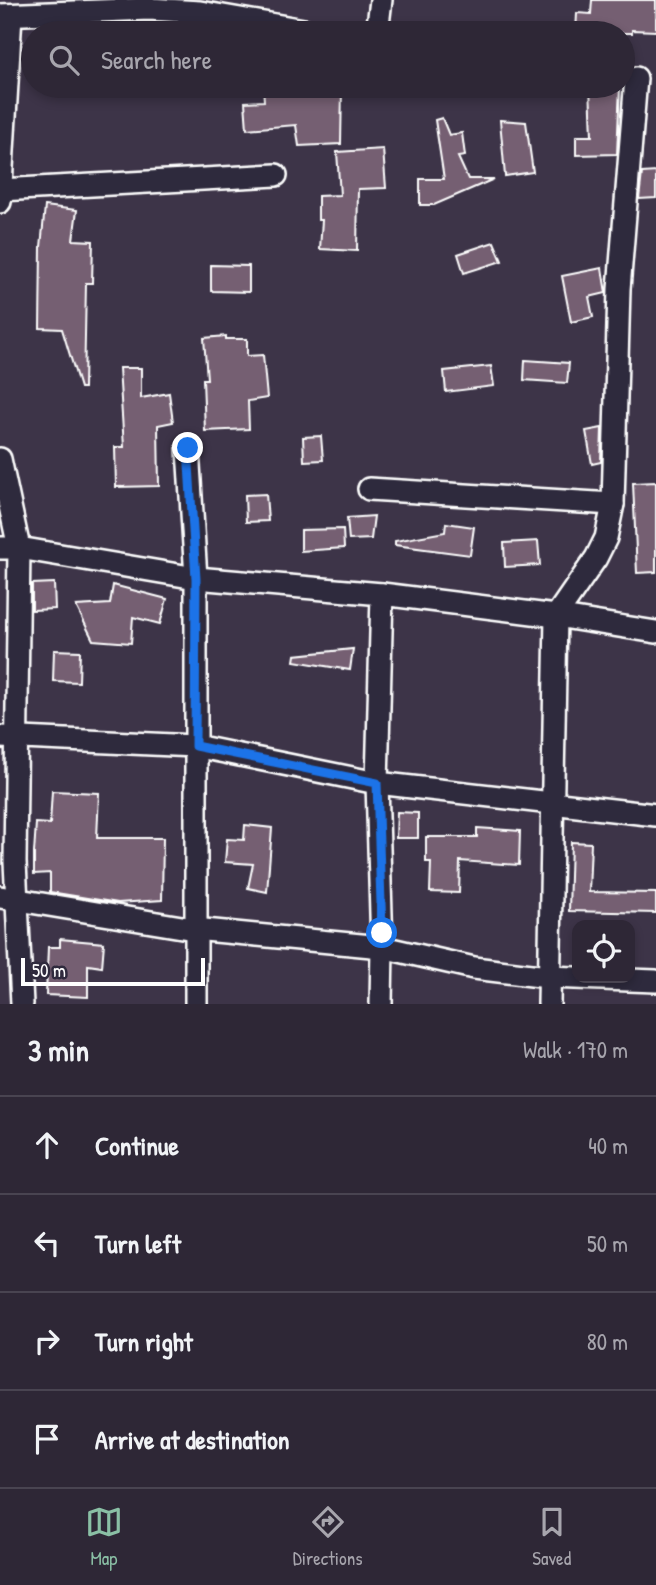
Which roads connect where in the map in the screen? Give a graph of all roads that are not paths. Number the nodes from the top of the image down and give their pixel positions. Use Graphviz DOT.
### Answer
graph roads {
  1 [pos="381,0"];
  2 [pos="16,11"];
  3 [pos="252,21"];
  4 [pos="378,21"];
  5 [pos="638,78"];
  6 [pos="276,175"];
  7 [pos="1,194"];
  8 [pos="188,448"];
  9 [pos="0,459"];
  10 [pos="369,489"];
  11 [pos="613,504"];
  12 [pos="10,548"];
  13 [pos="196,579"];
  14 [pos="382,594"];
  15 [pos="556,616"];
  16 [pos="656,632"];
  17 [pos="8,737"];
  18 [pos="195,746"];
  19 [pos="377,783"];
  20 [pos="552,803"];
  21 [pos="656,815"];
  22 [pos="8,899"];
  23 [pos="194,929"];
  24 [pos="383,947"];
  25 [pos="548,977"];
  26 [pos="656,981"];
  27 [pos="22,1004"];
  28 [pos="196,1004"];
  29 [pos="382,1004"];
  30 [pos="548,1004"];
  1 -- 4 [label="street"];
  2 -- 3 [label="street"];
  2 -- 7 [label="street"];
  5 -- 11 [label="street"];
  6 -- 7 [label="street"];
  8 -- 13 [label="street"];
  9 -- 12 [label="street"];
  10 -- 11 [label="street"];
  11 -- 15 [label="street"];
  12 -- 13 [label="street"];
  12 -- 17 [label="street"];
  13 -- 14 [label="street"];
  13 -- 18 [label="street"];
  14 -- 15 [label="street"];
  14 -- 19 [label="street"];
  15 -- 16 [label="street"];
  15 -- 20 [label="street"];
  17 -- 18 [label="street"];
  17 -- 22 [label="street"];
  18 -- 19 [label="street"];
  18 -- 23 [label="street"];
  19 -- 20 [label="street"];
  19 -- 24 [label="street"];
  20 -- 21 [label="street"];
  20 -- 25 [label="street"];
  22 -- 23 [label="street"];
  22 -- 27 [label="street"];
  23 -- 24 [label="street"];
  23 -- 28 [label="street"];
  24 -- 25 [label="street"];
  24 -- 29 [label="street"];
  25 -- 26 [label="street"];
  25 -- 30 [label="street"];
}
